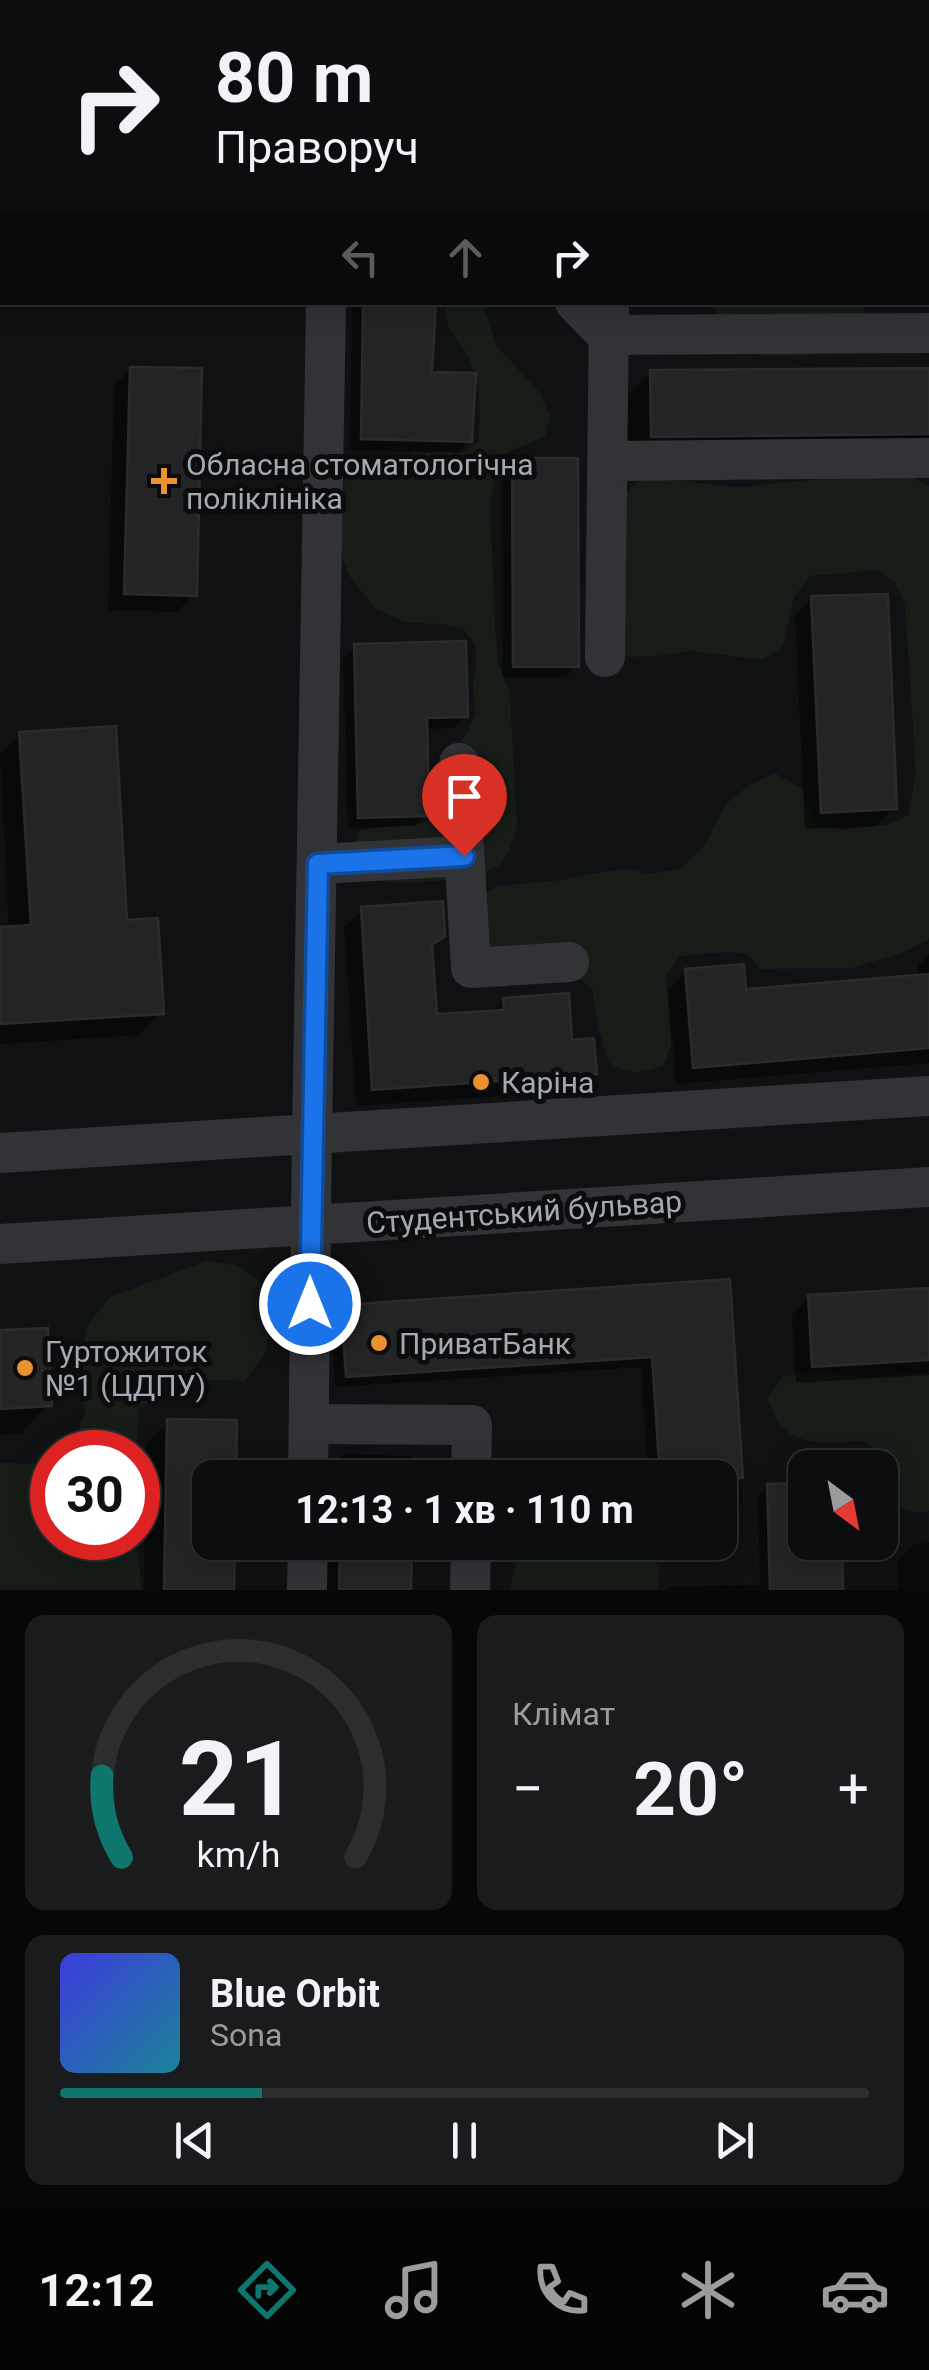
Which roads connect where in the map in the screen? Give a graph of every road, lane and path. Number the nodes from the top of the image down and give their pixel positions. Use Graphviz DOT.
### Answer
graph roads {
  1 [pos="326,305"];
  2 [pos="582,305"];
  3 [pos="609,319"];
  4 [pos="929,333"];
  5 [pos="929,458"];
  6 [pos="607,460"];
  7 [pos="605,657"];
  8 [pos="459,763"];
  9 [pos="464,856"];
  10 [pos="318,864"];
  11 [pos="570,962"];
  12 [pos="929,1096"];
  13 [pos="312,1136"];
  14 [pos="0,1153"];
  15 [pos="929,1186"];
  16 [pos="311,1226"];
  17 [pos="0,1244"];
  18 [pos="309,1424"];
  19 [pos="308,1460"];
  20 [pos="471,1460"];
  21 [pos="308,1560"];
  22 [pos="471,1560"];
  23 [pos="307,1590"];
  24 [pos="470,1590"];
  1 -- 10 [label="street"];
  2 -- 3 [label="street"];
  3 -- 4 [label="street"];
  3 -- 6 [label="street"];
  5 -- 6 [label="street"];
  6 -- 7 [label="street"];
  8 -- 9 [label="street"];
  9 -- 10 [label="street"];
  9 -- 11 [label="street"];
  10 -- 13 [label="street"];
  12 -- 13 [label="street"];
  13 -- 14 [label="street"];
  13 -- 16 [label="street"];
  15 -- 16 [label="street, Студентський бульвар"];
  16 -- 17 [label="street, Студентський бульвар"];
  16 -- 18 [label="street"];
  18 -- 19 [label="street"];
  18 -- 20 [label="street"];
  21 -- 23 [label="street"];
  22 -- 24 [label="street"];
}
